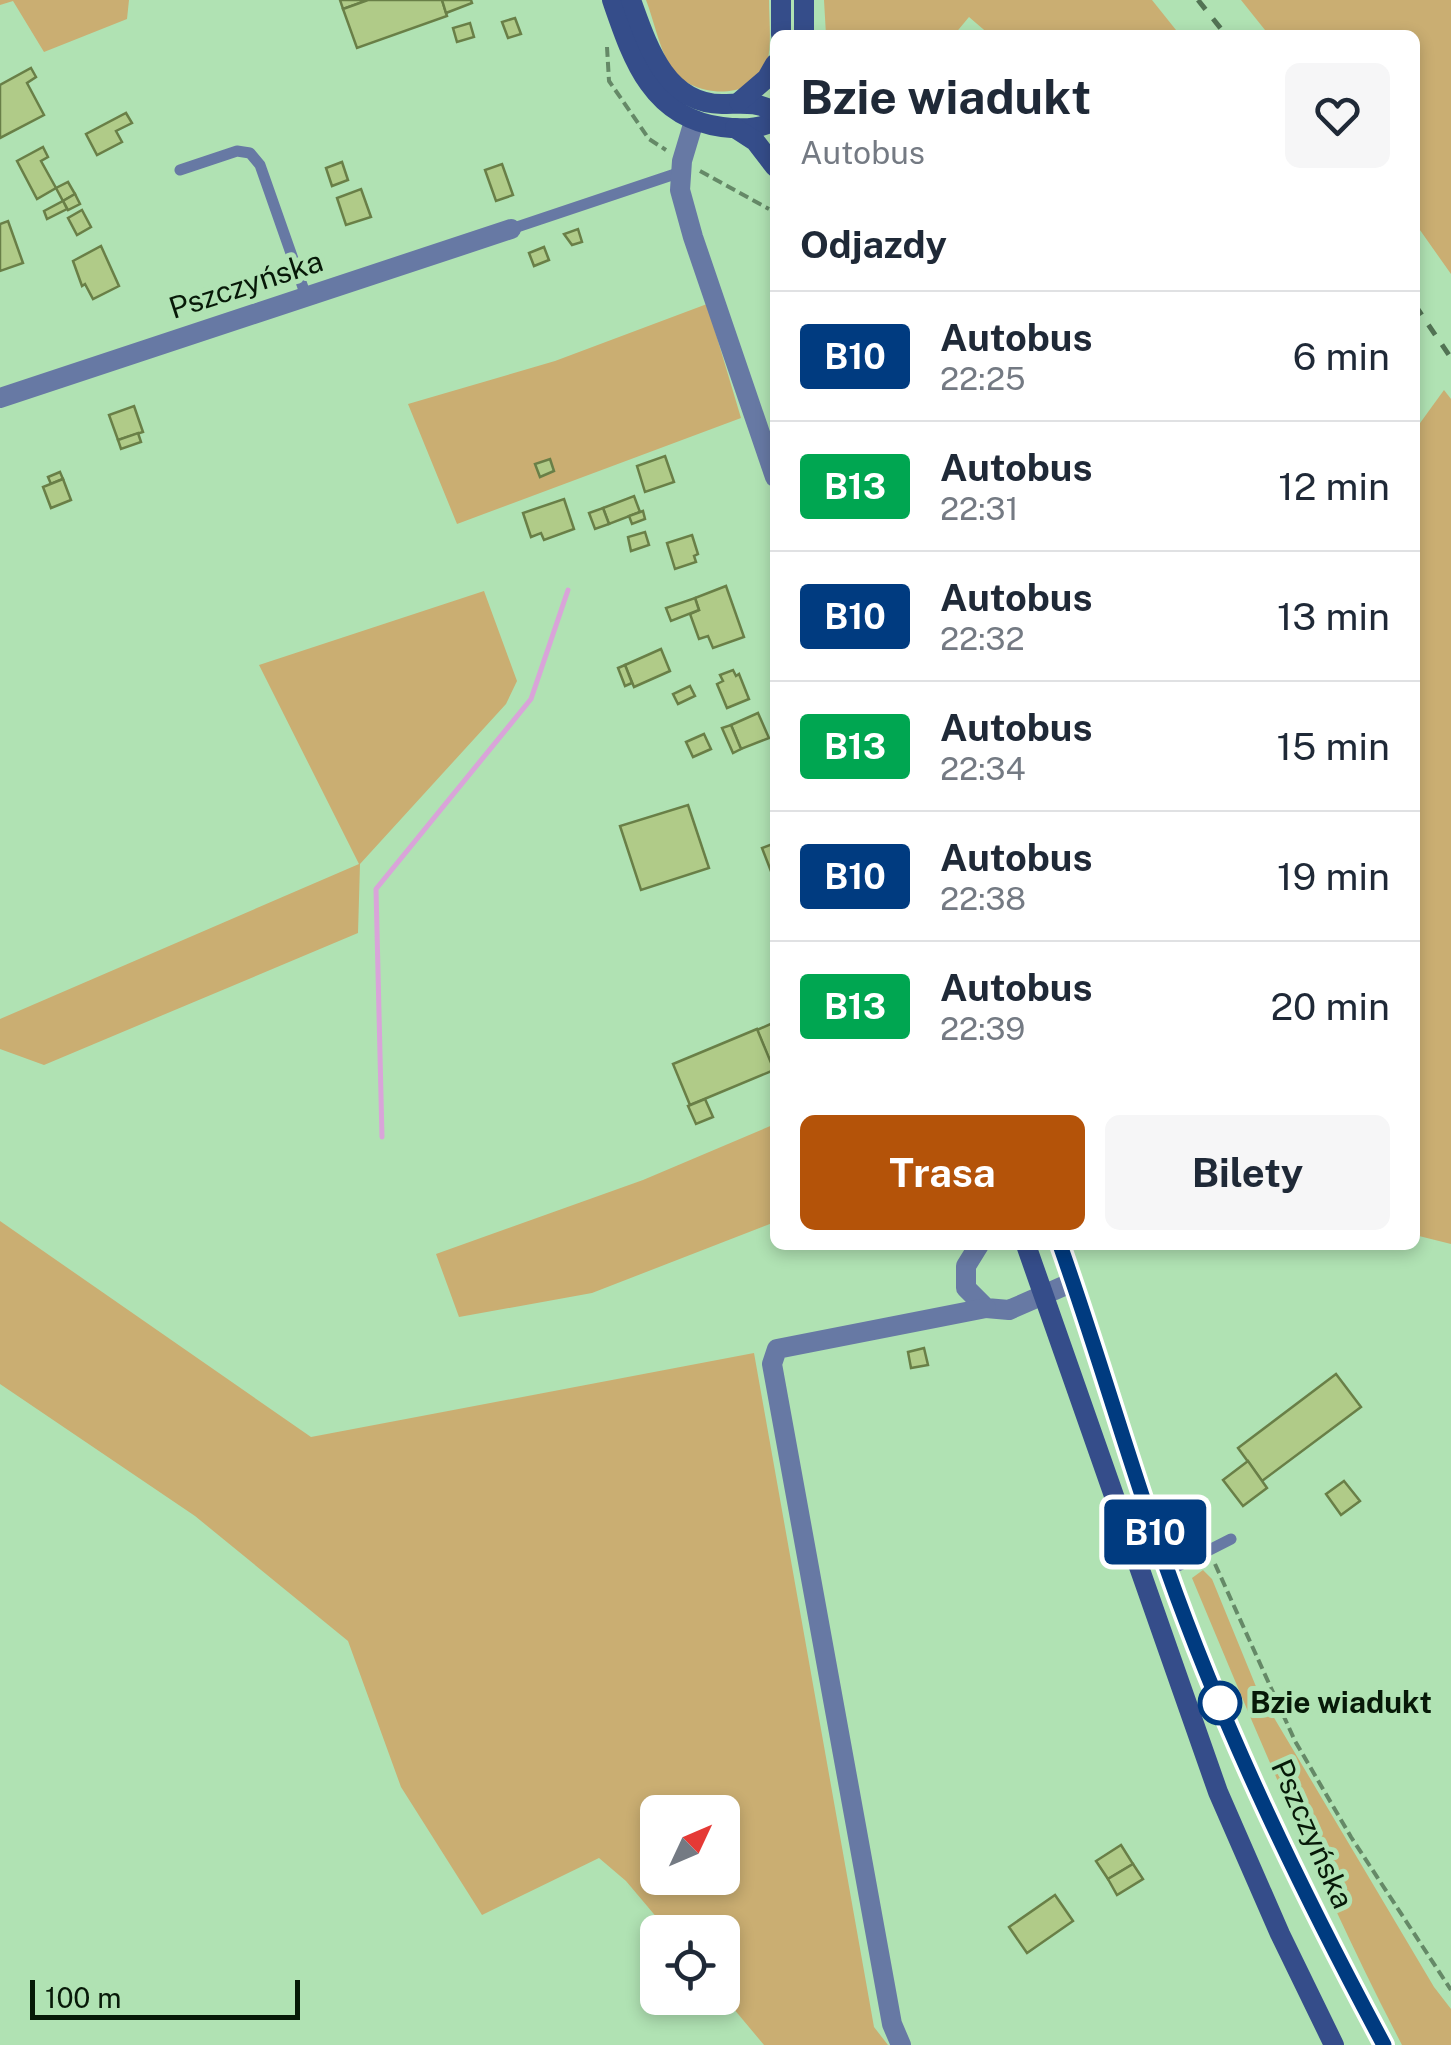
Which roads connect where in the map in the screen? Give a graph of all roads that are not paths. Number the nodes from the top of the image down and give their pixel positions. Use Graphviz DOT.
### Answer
graph roads {
  1 [pos="612,0"];
  2 [pos="631,0"];
  3 [pos="782,0"];
  4 [pos="804,0"];
  5 [pos="782,30"];
  6 [pos="804,30"];
  7 [pos="770,71"];
  8 [pos="739,102"];
  9 [pos="770,109"];
  10 [pos="694,120"];
  11 [pos="770,123"];
  12 [pos="735,128"];
  13 [pos="770,159"];
  14 [pos="180,170"];
  15 [pos="681,172"];
  16 [pos="511,229"];
  17 [pos="306,296"];
  18 [pos="0,398"];
  19 [pos="770,463"];
  20 [pos="976,1250"];
  21 [pos="1028,1250"];
  22 [pos="1062,1250"];
  23 [pos="1074,1282"];
  24 [pos="1043,1297"];
  25 [pos="986,1308"];
  26 [pos="1230,1539"];
  27 [pos="1168,1572"];
  28 [pos="900,2045"];
  29 [pos="1334,2045"];
  30 [pos="1384,2045"];
  1 -- 10 [label="main road"];
  2 -- 8 [label="main road"];
  3 -- 5 [label="main road"];
  4 -- 6 [label="main road"];
  7 -- 8 [label="main road"];
  8 -- 9 [label="main road"];
  10 -- 12 [label="main road"];
  10 -- 15 [label="street"];
  11 -- 12 [label="main road"];
  12 -- 13 [label="main road"];
  14 -- 17 [label="lane"];
  15 -- 16 [label="lane"];
  15 -- 19 [label="street"];
  16 -- 17 [label="street, Pszczyńska"];
  17 -- 18 [label="street, Pszczyńska"];
  20 -- 25 [label="street"];
  21 -- 24 [label="main road"];
  22 -- 23 [label="main road, Pszczyńska"];
  23 -- 24 [label="street"];
  23 -- 27 [label="main road, Pszczyńska"];
  24 -- 25 [label="street"];
  24 -- 29 [label="main road"];
  25 -- 28 [label="street"];
  26 -- 27 [label="lane"];
  27 -- 30 [label="main road, Pszczyńska"];
}
